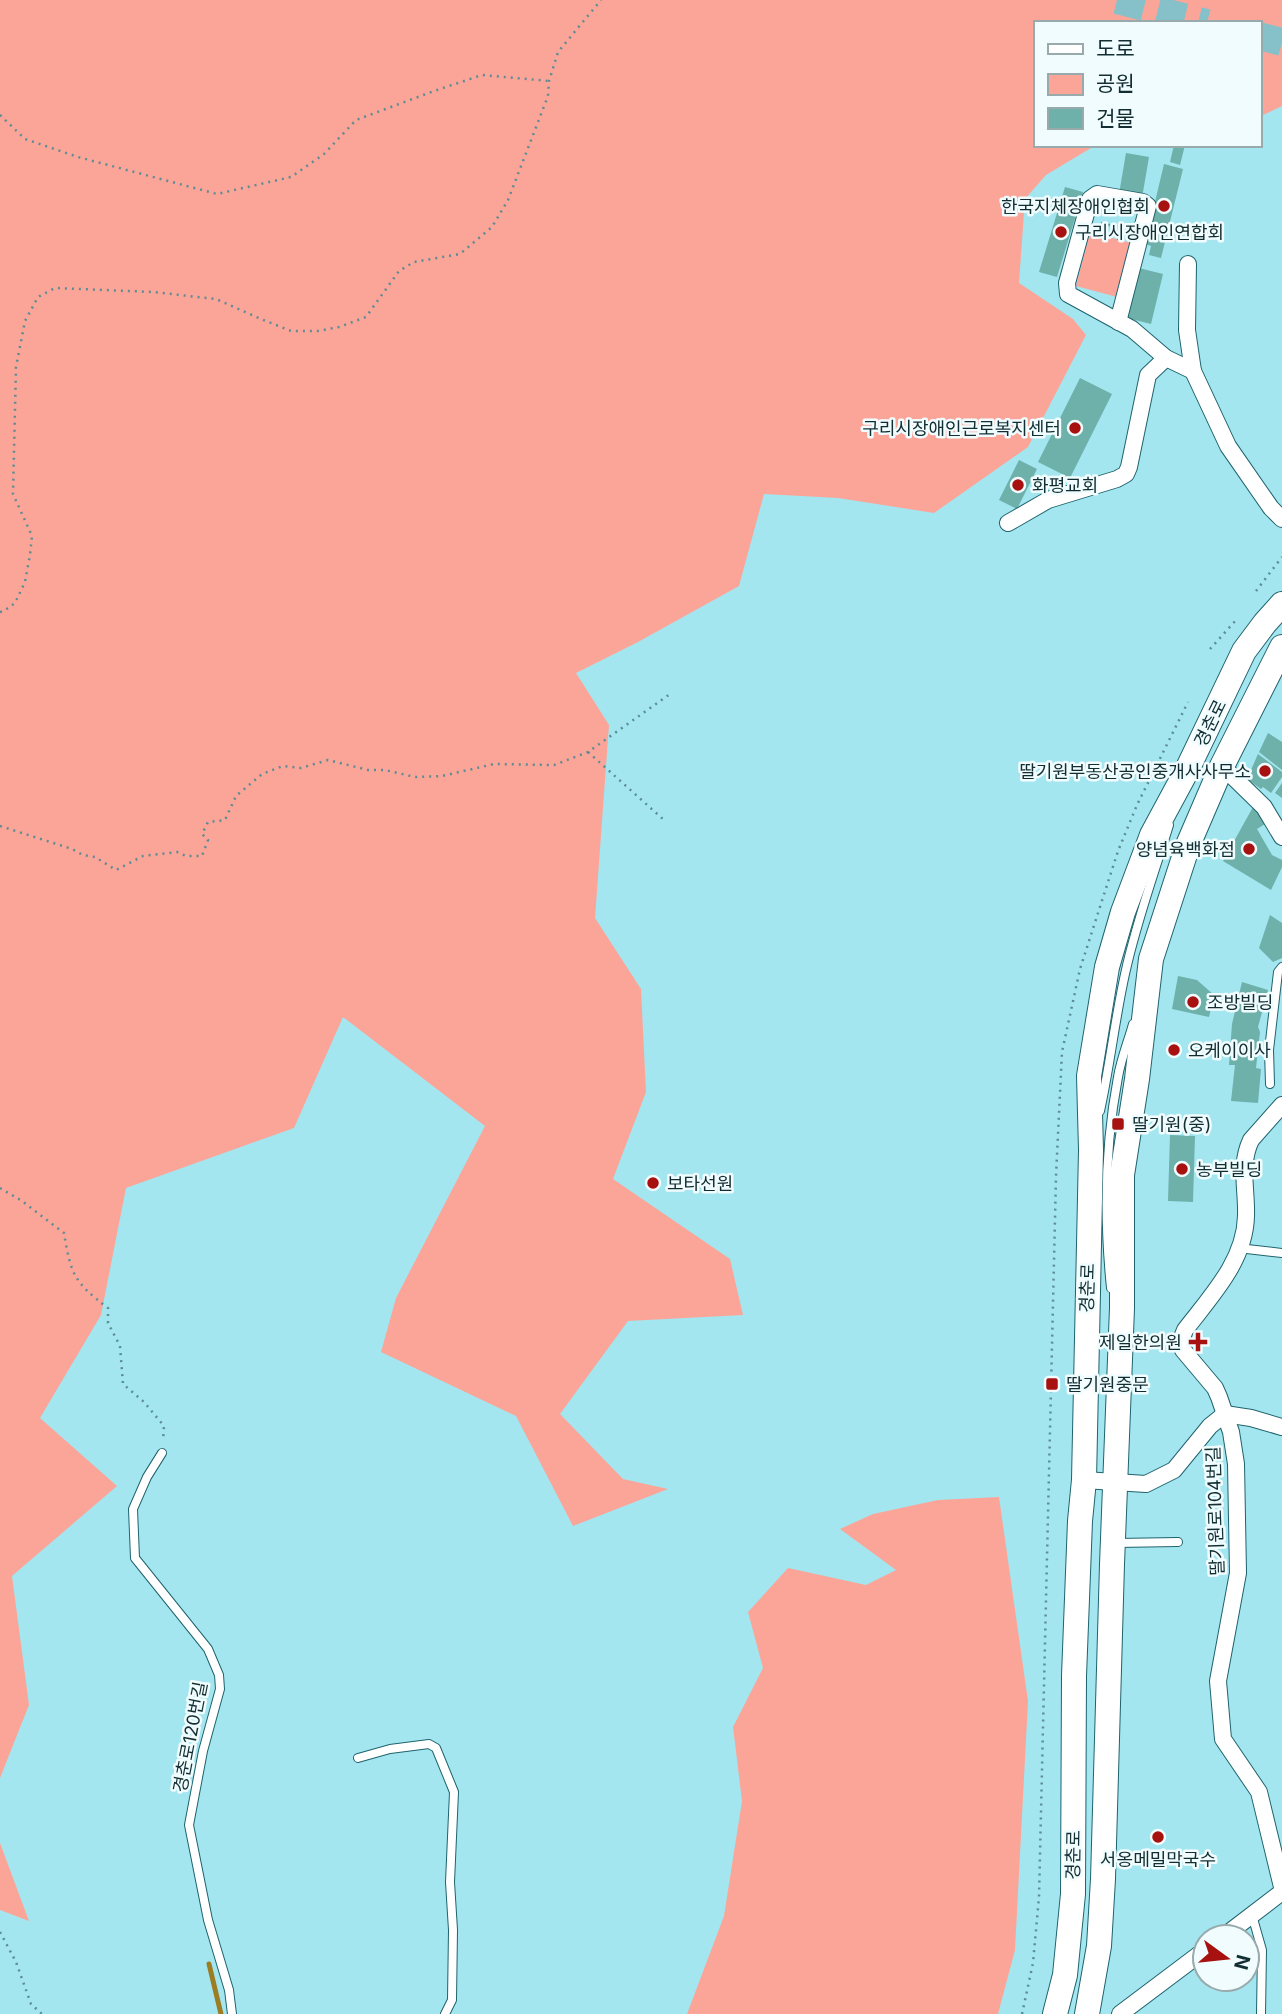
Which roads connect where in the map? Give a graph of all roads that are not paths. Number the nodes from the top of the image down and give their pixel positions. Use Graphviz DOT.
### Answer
graph roads {
  1 [pos="1188,264"];
  2 [pos="1118,322"];
  3 [pos="1166,358"];
  4 [pos="1194,371"];
  5 [pos="1282,519"];
  6 [pos="1008,523"];
  7 [pos="1282,604"];
  8 [pos="1274,631"];
  9 [pos="1282,647"];
  10 [pos="1222,766"];
  11 [pos="1280,827"];
  12 [pos="1152,959"];
  13 [pos="1282,967"];
  14 [pos="1278,1012"];
  15 [pos="1270,1084"];
  16 [pos="1282,1105"];
  17 [pos="1238,1248"];
  18 [pos="1282,1253"];
  19 [pos="1111,1293"];
  20 [pos="1112,1306"];
  21 [pos="1119,1371"];
  22 [pos="1225,1414"];
  23 [pos="1282,1427"];
  24 [pos="162,1453"];
  25 [pos="1084,1480"];
  26 [pos="1115,1481"];
  27 [pos="1178,1542"];
  28 [pos="1112,1543"];
  29 [pos="358,1758"];
  30 [pos="1282,1886"];
  31 [pos="1282,1892"];
  32 [pos="1252,1915"];
  33 [pos="1241,1923"];
  34 [pos="1191,1961"];
  35 [pos="232,2014"];
  36 [pos="445,2014"];
  37 [pos="1055,2014"];
  38 [pos="1087,2014"];
  39 [pos="1120,2014"];
  40 [pos="1261,2014"];
  1 -- 4 [label="street"];
  2 -- 2 [label="street"];
  2 -- 3 [label="street"];
  3 -- 4 [label="street"];
  3 -- 6 [label="street"];
  4 -- 5 [label="street"];
  7 -- 8 [label="main road, 경춘로"];
  8 -- 25 [label="main road, 경춘로"];
  9 -- 10 [label="main road, 경춘로"];
  10 -- 11 [label="street"];
  10 -- 12 [label="main road, 경춘로"];
  12 -- 19 [label="lane"];
  12 -- 21 [label="main road, 경춘로"];
  13 -- 14 [label="lane"];
  14 -- 15 [label="lane"];
  16 -- 17 [label="street"];
  17 -- 18 [label="lane"];
  17 -- 22 [label="street, 딸기원로104번길"];
  20 -- 21 [label="lane"];
  21 -- 26 [label="main road, 경춘로"];
  22 -- 23 [label="street"];
  22 -- 26 [label="street"];
  22 -- 30 [label="street, 딸기원로104번길"];
  24 -- 35 [label="lane, 경춘로120번길"];
  25 -- 26 [label="street"];
  25 -- 37 [label="main road, 경춘로"];
  26 -- 28 [label="main road, 경춘로"];
  27 -- 28 [label="lane"];
  28 -- 38 [label="main road, 경춘로"];
  29 -- 36 [label="lane"];
  31 -- 32 [label="street"];
  32 -- 33 [label="street"];
  32 -- 40 [label="lane"];
  34 -- 39 [label="street"];
}
